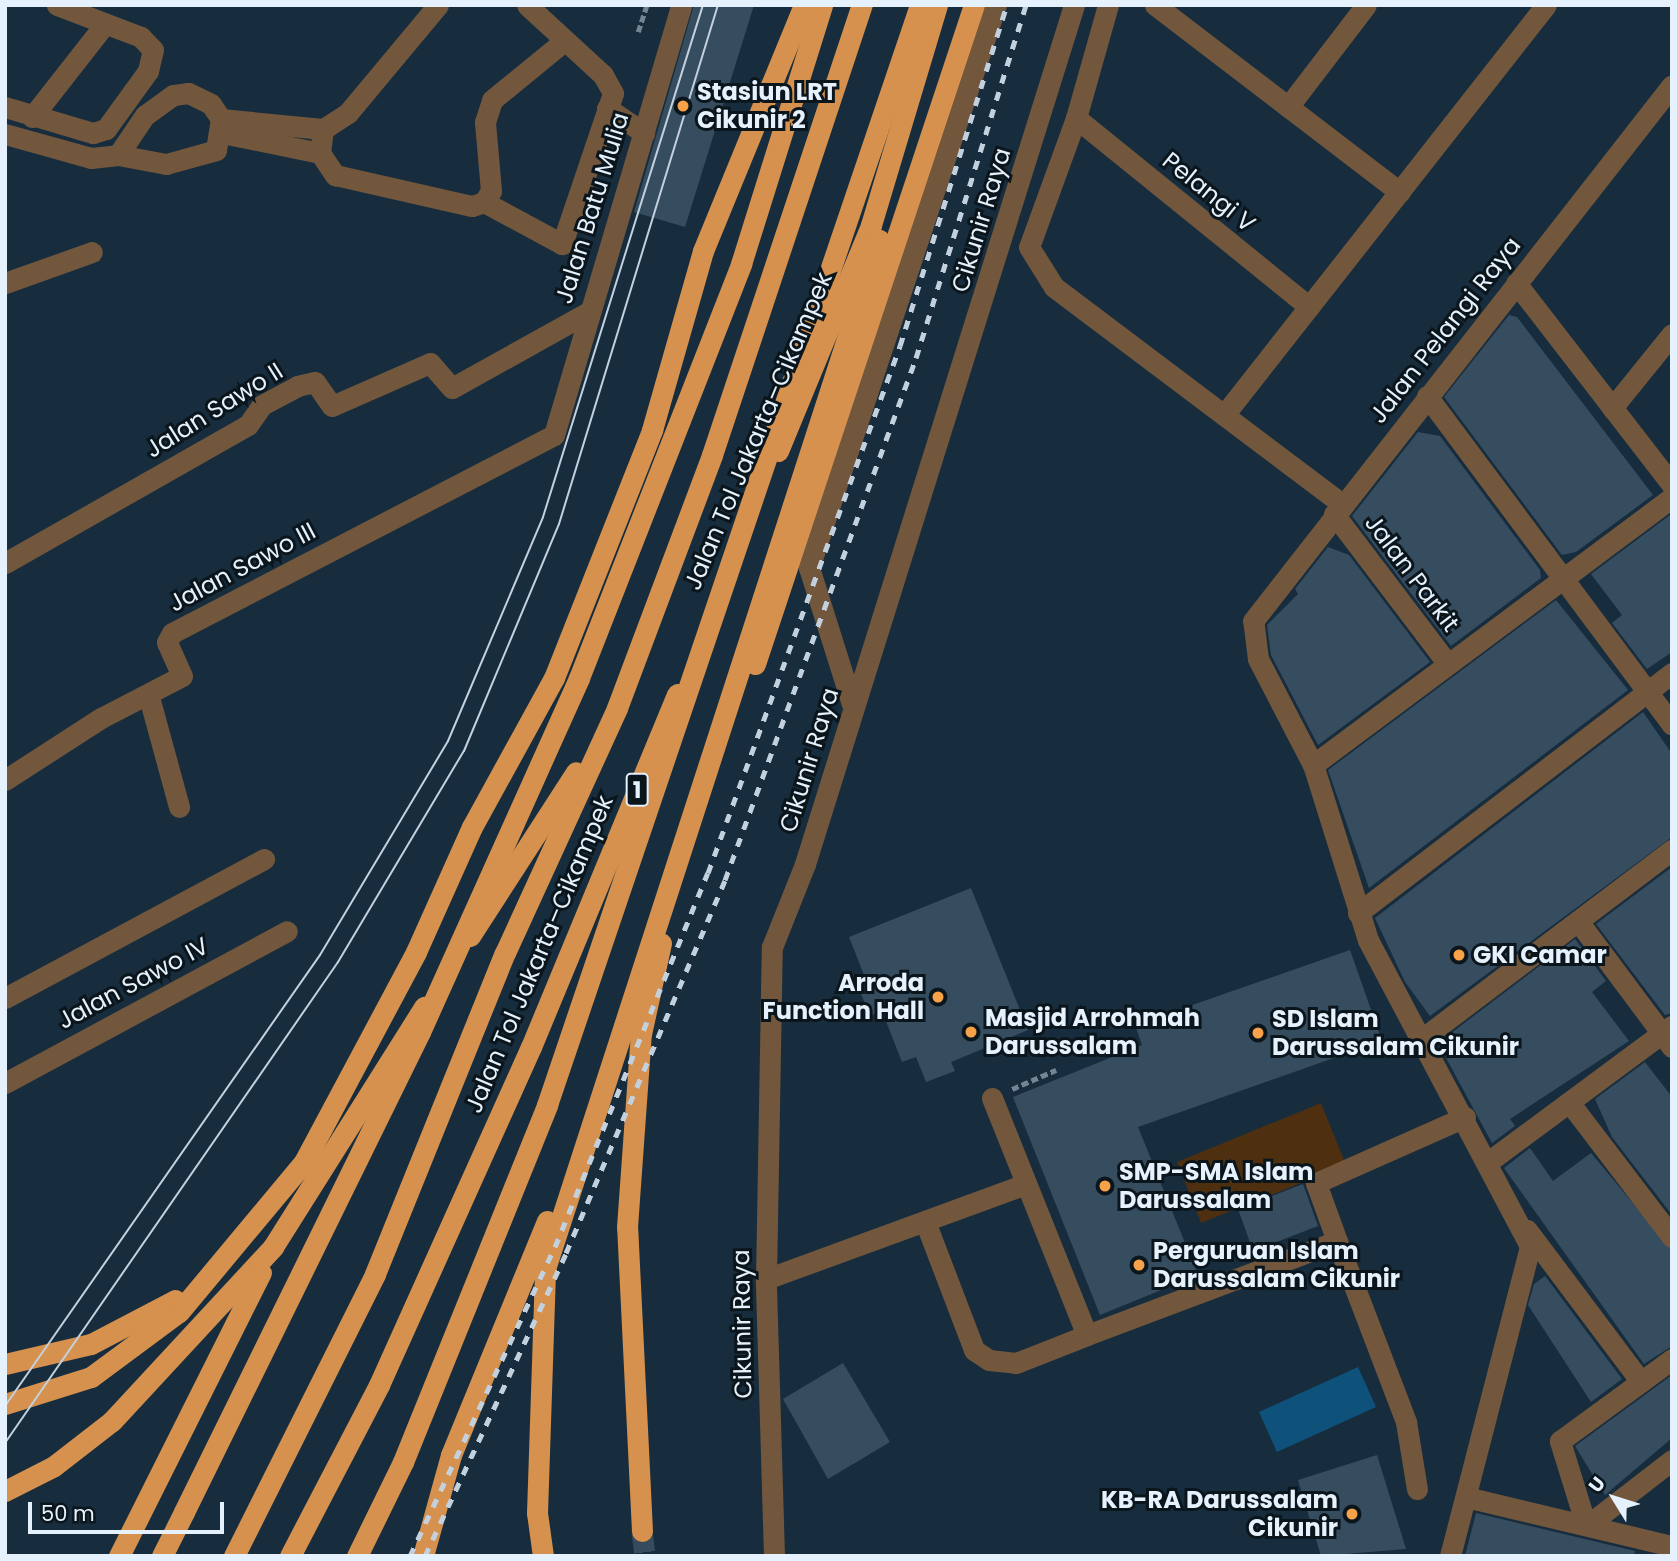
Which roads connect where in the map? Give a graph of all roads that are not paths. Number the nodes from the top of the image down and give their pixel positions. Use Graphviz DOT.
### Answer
graph roads {
  1 [pos="57,5"];
  2 [pos="438,5"];
  3 [pos="527,5"];
  4 [pos="681,5"];
  5 [pos="804,5"];
  6 [pos="822,5"];
  7 [pos="862,5"];
  8 [pos="920,5"];
  9 [pos="937,5"];
  10 [pos="944,5"];
  11 [pos="974,5"];
  12 [pos="996,5"];
  13 [pos="1074,5"];
  14 [pos="1108,5"];
  15 [pos="1156,5"];
  16 [pos="1366,5"];
  17 [pos="1546,5"];
  18 [pos="1180,13"];
  19 [pos="105,24"];
  20 [pos="564,41"];
  21 [pos="1672,85"];
  22 [pos="5,107"];
  23 [pos="1288,107"];
  24 [pos="607,108"];
  25 [pos="32,117"];
  26 [pos="1076,118"];
  27 [pos="221,126"];
  28 [pos="323,129"];
  29 [pos="644,133"];
  30 [pos="5,134"];
  31 [pos="320,153"];
  32 [pos="118,155"];
  33 [pos="1399,192"];
  34 [pos="484,202"];
  35 [pos="92,252"];
  36 [pos="5,283"];
  37 [pos="1516,283"];
  38 [pos="1309,307"];
  39 [pos="587,313"];
  40 [pos="1672,334"];
  41 [pos="1427,396"];
  42 [pos="1612,408"];
  43 [pos="1224,415"];
  44 [pos="558,428"];
  45 [pos="1672,485"];
  46 [pos="1672,496"];
  47 [pos="1338,509"];
  48 [pos="5,563"];
  49 [pos="1563,579"];
  50 [pos="1448,664"];
  51 [pos="1672,673"];
  52 [pos="1647,692"];
  53 [pos="149,697"];
  54 [pos="852,704"];
  55 [pos="617,708"];
  56 [pos="1672,725"];
  57 [pos="1313,765"];
  58 [pos="5,780"];
  59 [pos="179,807"];
  60 [pos="1672,850"];
  61 [pos="264,859"];
  62 [pos="1358,913"];
  63 [pos="1578,921"];
  64 [pos="287,931"];
  65 [pos="5,998"];
  66 [pos="1668,1035"];
  67 [pos="1423,1038"];
  68 [pos="5,1083"];
  69 [pos="992,1098"];
  70 [pos="1569,1102"];
  71 [pos="591,1116"];
  72 [pos="1465,1118"];
  73 [pos="1488,1162"];
  74 [pos="1026,1184"];
  75 [pos="926,1224"];
  76 [pos="1524,1225"];
  77 [pos="1672,1237"];
  78 [pos="1337,1241"];
  79 [pos="273,1247"];
  80 [pos="235,1252"];
  81 [pos="766,1279"];
  82 [pos="1087,1335"];
  83 [pos="1672,1359"];
  84 [pos="5,1364"];
  85 [pos="1641,1382"];
  86 [pos="5,1405"];
  87 [pos="1672,1460"];
  88 [pos="1417,1489"];
  89 [pos="5,1491"];
  90 [pos="1466,1497"];
  91 [pos="1587,1523"];
  92 [pos="642,1531"];
  93 [pos="1672,1546"];
  94 [pos="119,1556"];
  95 [pos="162,1556"];
  96 [pos="234,1556"];
  97 [pos="290,1556"];
  98 [pos="357,1556"];
  99 [pos="424,1556"];
  100 [pos="543,1556"];
  101 [pos="775,1556"];
  102 [pos="1450,1556"];
  1 -- 19 [label="street"];
  2 -- 28 [label="street"];
  3 -- 20 [label="street"];
  4 -- 29 [label="street, Jalan Batu Mulia"];
  5 -- 80 [label="highway"];
  6 -- 95 [label="highway, bridge"];
  7 -- 55 [label="highway, Jalan Tol Jakarta–Cikampek / 1"];
  8 -- 98 [label="highway, bridge"];
  9 -- 97 [label="highway, Jalan Tol Jakarta–Cikampek / 1"];
  10 -- 71 [label="highway"];
  11 -- 92 [label="highway"];
  12 -- 54 [label="street"];
  13 -- 54 [label="street, Cikunir Raya"];
  14 -- 26 [label="street"];
  15 -- 18 [label="street"];
  16 -- 23 [label="street"];
  17 -- 33 [label="street"];
  18 -- 23 [label="street"];
  19 -- 25 [label="street"];
  19 -- 25 [label="street"];
  20 -- 24 [label="street"];
  20 -- 34 [label="street"];
  21 -- 37 [label="street, Jalan Pelangi Raya"];
  22 -- 25 [label="street"];
  23 -- 33 [label="street"];
  24 -- 29 [label="street"];
  24 -- 34 [label="street"];
  26 -- 38 [label="street, Pelangi V"];
  26 -- 43 [label="street, Jalan Parkit"];
  27 -- 28 [label="street"];
  27 -- 31 [label="street"];
  27 -- 32 [label="street"];
  27 -- 32 [label="street"];
  28 -- 31 [label="street"];
  29 -- 39 [label="street, Jalan Batu Mulia"];
  30 -- 32 [label="street"];
  31 -- 34 [label="street"];
  33 -- 38 [label="street"];
  35 -- 36 [label="street"];
  37 -- 41 [label="street, Jalan Pelangi Raya"];
  37 -- 42 [label="street"];
  38 -- 43 [label="street"];
  39 -- 44 [label="street, Jalan Batu Mulia"];
  39 -- 48 [label="street, Jalan Sawo II"];
  40 -- 42 [label="street"];
  41 -- 47 [label="street, Jalan Pelangi Raya"];
  41 -- 49 [label="street"];
  42 -- 45 [label="street"];
  43 -- 47 [label="street, Jalan Parkit"];
  44 -- 53 [label="street, Jalan Sawo III"];
  46 -- 49 [label="street"];
  47 -- 50 [label="street, Jalan Parkit"];
  47 -- 57 [label="street, Jalan Pelangi Raya"];
  49 -- 50 [label="street"];
  49 -- 52 [label="street"];
  50 -- 57 [label="street"];
  51 -- 52 [label="street"];
  52 -- 56 [label="street"];
  52 -- 62 [label="street"];
  53 -- 58 [label="street, Jalan Sawo III"];
  53 -- 59 [label="street"];
  54 -- 81 [label="street, Cikunir Raya"];
  55 -- 79 [label="highway"];
  55 -- 96 [label="highway, Jalan Tol Jakarta–Cikampek / 1"];
  57 -- 62 [label="street"];
  60 -- 63 [label="street"];
  61 -- 65 [label="street"];
  62 -- 67 [label="street"];
  63 -- 66 [label="street"];
  63 -- 67 [label="street"];
  64 -- 68 [label="street, Jalan Sawo IV"];
  66 -- 70 [label="street"];
  67 -- 72 [label="street"];
  69 -- 74 [label="street"];
  70 -- 73 [label="street"];
  70 -- 77 [label="street"];
  71 -- 99 [label="highway"];
  71 -- 100 [label="highway"];
  72 -- 73 [label="street"];
  72 -- 78 [label="street"];
  73 -- 76 [label="street"];
  74 -- 75 [label="street"];
  74 -- 82 [label="street"];
  75 -- 81 [label="street"];
  75 -- 82 [label="street"];
  76 -- 85 [label="street"];
  76 -- 90 [label="street"];
  78 -- 82 [label="street"];
  78 -- 88 [label="street"];
  79 -- 89 [label="highway"];
  79 -- 94 [label="highway"];
  80 -- 84 [label="highway"];
  80 -- 86 [label="highway"];
  81 -- 101 [label="street, Cikunir Raya"];
  83 -- 85 [label="street"];
  85 -- 91 [label="street"];
  87 -- 91 [label="street"];
  90 -- 91 [label="street"];
  90 -- 102 [label="street"];
  91 -- 93 [label="street"];
}
